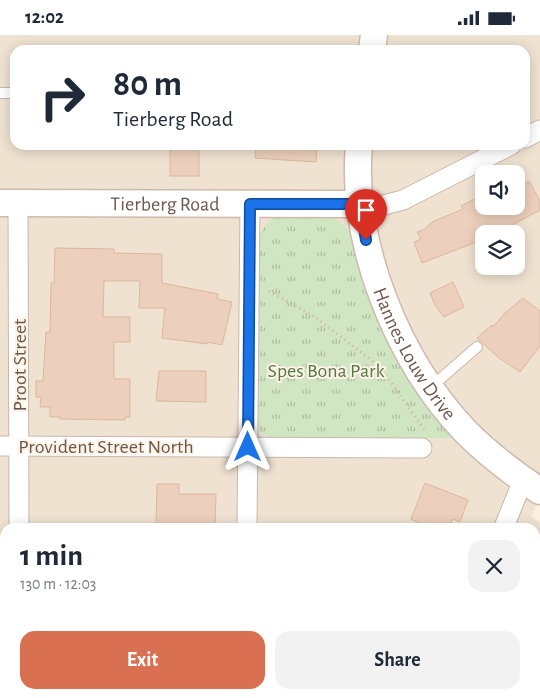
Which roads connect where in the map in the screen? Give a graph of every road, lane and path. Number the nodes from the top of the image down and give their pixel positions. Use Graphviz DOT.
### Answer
graph roads {
  1 [pos="359,150"];
  2 [pos="501,150"];
  3 [pos="9,203"];
  4 [pos="250,204"];
  5 [pos="360,204"];
  6 [pos="249,280"];
  7 [pos="477,347"];
  8 [pos="431,387"];
  9 [pos="425,442"];
  10 [pos="0,446"];
  11 [pos="19,446"];
  12 [pos="248,447"];
  13 [pos="532,485"];
  14 [pos="19,523"];
  15 [pos="248,523"];
  16 [pos="507,523"];
  1 -- 5 [label="street, Hannes Louw Drive"];
  2 -- 5 [label="street"];
  3 -- 4 [label="street, Tierberg Road"];
  3 -- 11 [label="street, Proot Street"];
  4 -- 5 [label="street, Tierberg Road"];
  4 -- 6 [label="street"];
  5 -- 8 [label="street, Hannes Louw Drive"];
  6 -- 9 [label="path"];
  6 -- 12 [label="street"];
  7 -- 8 [label="lane"];
  8 -- 13 [label="street, Hannes Louw Drive"];
  9 -- 12 [label="street, Provident Street North"];
  10 -- 11 [label="street, Provident Street North"];
  11 -- 12 [label="street, Provident Street North"];
  11 -- 14 [label="street, Proot Street"];
  12 -- 15 [label="street"];
  13 -- 16 [label="street"];
}
